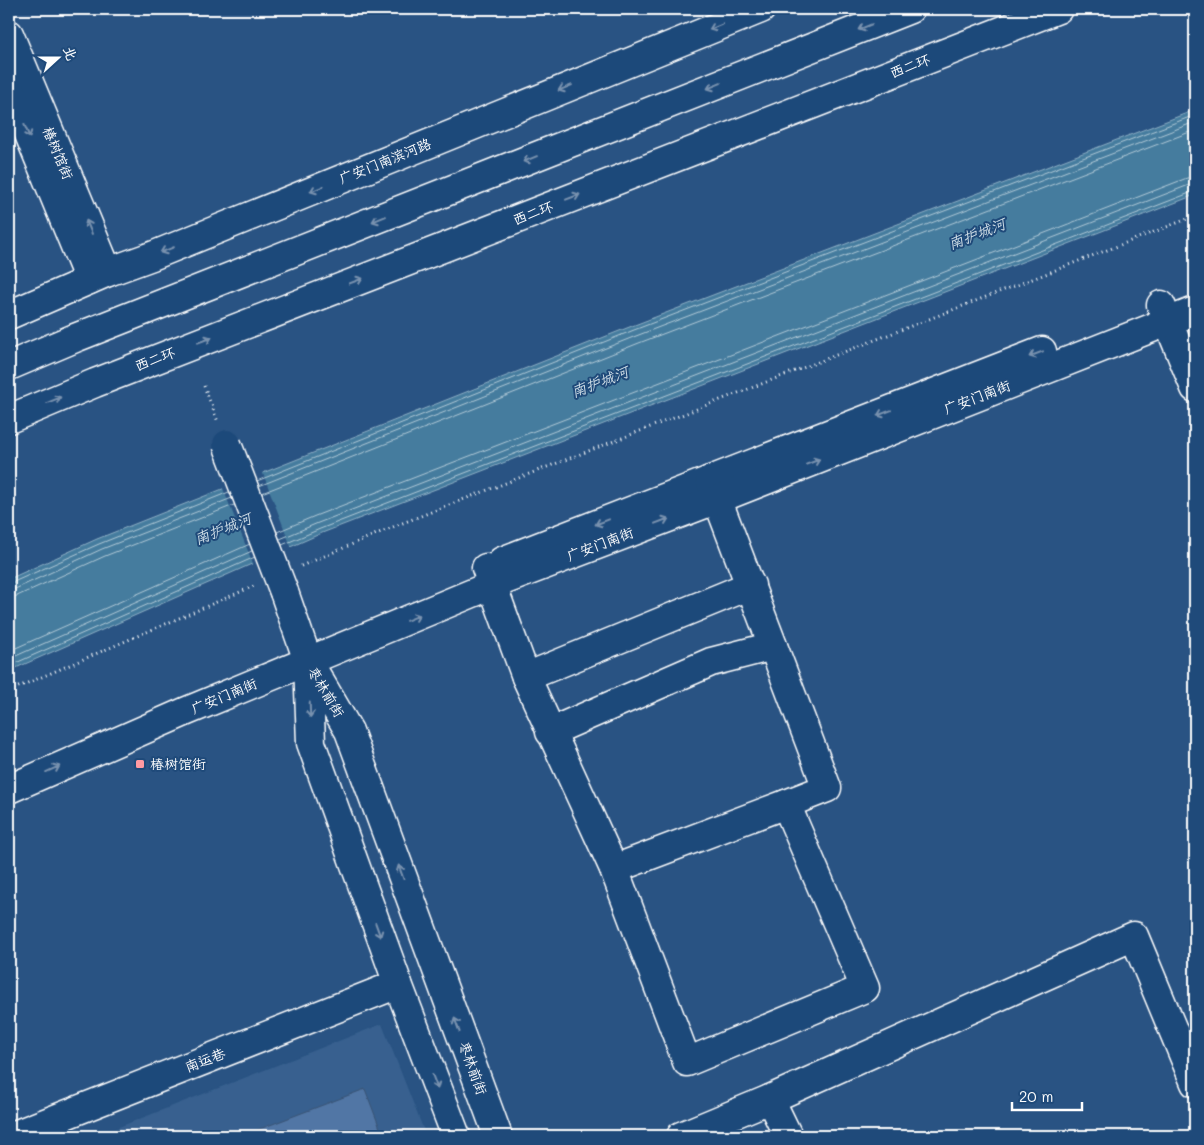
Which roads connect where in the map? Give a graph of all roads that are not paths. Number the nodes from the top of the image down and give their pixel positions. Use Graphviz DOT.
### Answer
graph roads {
  1 [pos="761,9"];
  2 [pos="910,9"];
  3 [pos="1058,9"];
  4 [pos="9,34"];
  5 [pos="9,86"];
  6 [pos="98,276"];
  7 [pos="1184,309"];
  8 [pos="9,315"];
  9 [pos="9,366"];
  10 [pos="1195,388"];
  11 [pos="9,419"];
  12 [pos="226,444"];
  13 [pos="714,490"];
  14 [pos="489,577"];
  15 [pos="751,585"];
  16 [pos="773,646"];
  17 [pos="305,653"];
  18 [pos="526,677"];
  19 [pos="550,732"];
  20 [pos="9,769"];
  21 [pos="9,789"];
  22 [pos="786,804"];
  23 [pos="614,869"];
  24 [pos="398,984"];
  25 [pos="1195,1083"];
  26 [pos="770,1099"];
  27 [pos="12,1136"];
  28 [pos="456,1136"];
  29 [pos="498,1136"];
  30 [pos="681,1136"];
  31 [pos="788,1136"];
  1 -- 6 [label="main road, 广安门南滨河路, one-way"];
  2 -- 9 [label="main road, one-way"];
  11 -- 3 [label="main road, 西二环, one-way"];
  6 -- 4 [label="main road, 椿树馆街, one-way"];
  5 -- 6 [label="main road, 椿树馆街, one-way"];
  6 -- 8 [label="main road, 广安门南滨河路"];
  7 -- 10 [label="main road"];
  7 -- 13 [label="main road, 广安门南街"];
  12 -- 17 [label="main road, bridge"];
  13 -- 14 [label="main road, 广安门南街"];
  13 -- 15 [label="main road"];
  14 -- 17 [label="main road, 广安门南街"];
  14 -- 18 [label="main road"];
  15 -- 16 [label="main road"];
  15 -- 18 [label="main road"];
  16 -- 19 [label="main road"];
  16 -- 22 [label="main road"];
  17 -- 20 [label="main road, 广安门南街"];
  21 -- 17 [label="main road, 广安门南街, one-way"];
  17 -- 24 [label="main road, 枣林前街, one-way"];
  29 -- 17 [label="main road, 枣林前街, one-way"];
  18 -- 19 [label="main road"];
  19 -- 23 [label="main road"];
  22 -- 23 [label="main road"];
  22 -- 23 [label="main road"];
  24 -- 27 [label="main road, 南运巷"];
  24 -- 28 [label="main road, 枣林前街, one-way"];
  25 -- 26 [label="main road"];
  26 -- 30 [label="main road"];
  26 -- 31 [label="main road"];
}
